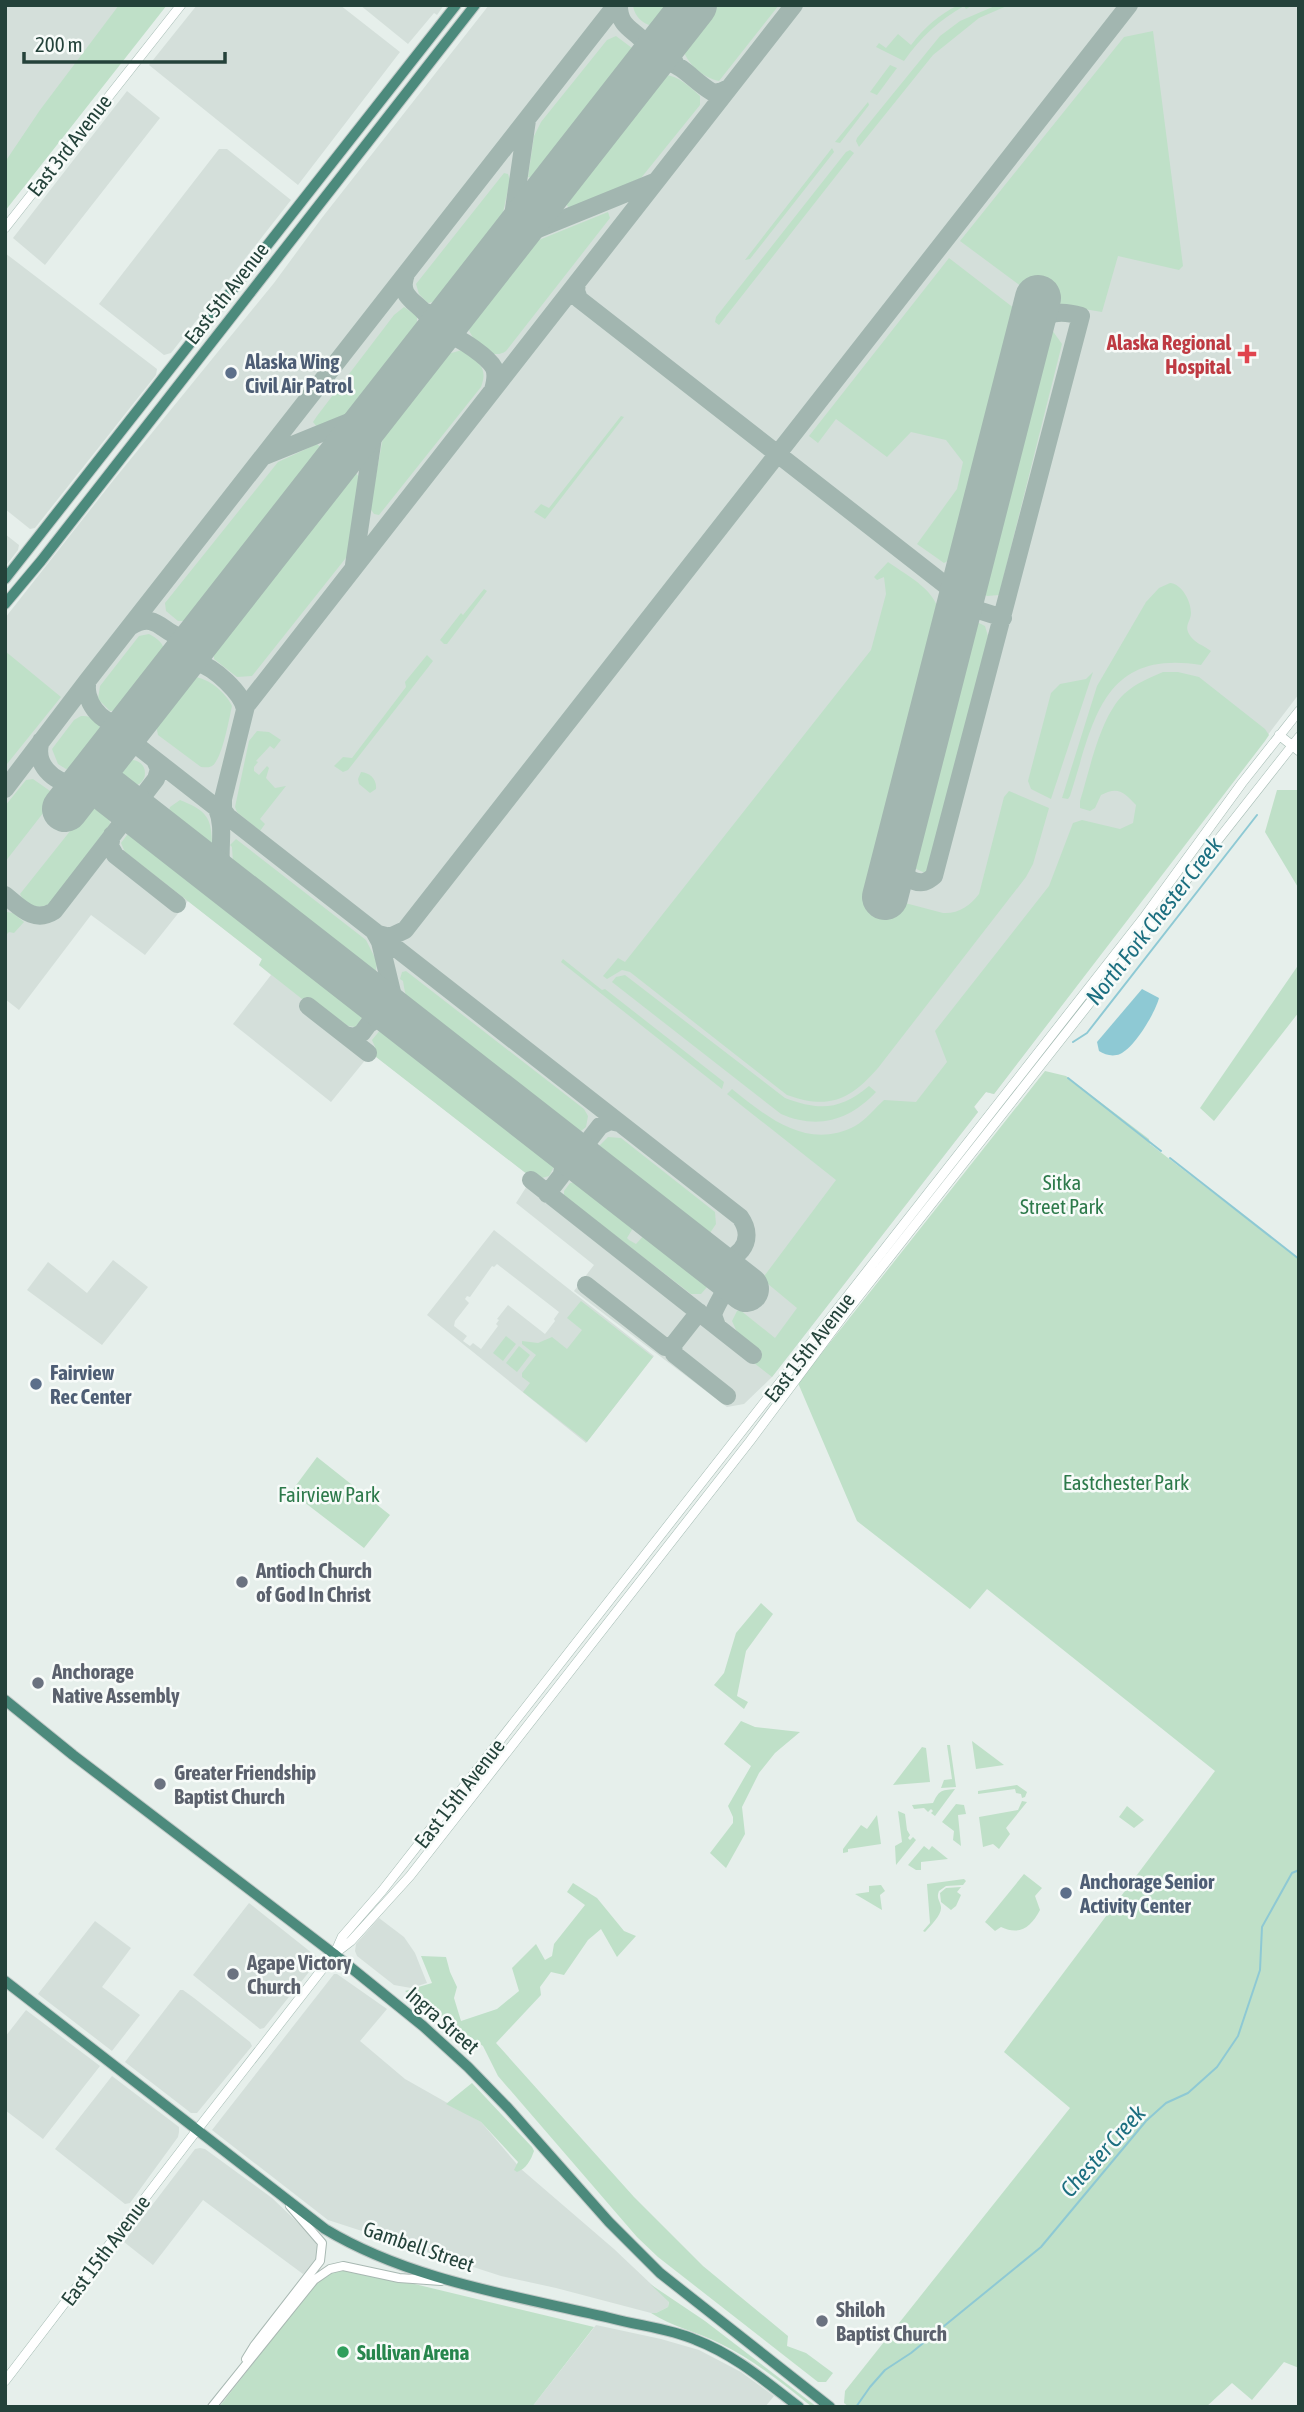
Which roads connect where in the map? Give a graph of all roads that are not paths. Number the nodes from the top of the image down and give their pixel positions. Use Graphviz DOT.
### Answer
graph roads {
  1 [pos="181,5"];
  2 [pos="456,5"];
  3 [pos="475,5"];
  4 [pos="5,228"];
  5 [pos="5,579"];
  6 [pos="5,604"];
  7 [pos="1299,711"];
  8 [pos="1282,732"];
  9 [pos="1299,737"];
  10 [pos="1295,748"];
  11 [pos="5,1700"];
  12 [pos="334,1954"];
  13 [pos="5,1980"];
  14 [pos="197,2130"];
  15 [pos="281,2193"];
  16 [pos="464,2283"];
  17 [pos="238,2374"];
  18 [pos="5,2381"];
  19 [pos="827,2404"];
  20 [pos="212,2407"];
  21 [pos="799,2407"];
  1 -- 4 [label="main road, East 3rd Avenue"];
  2 -- 5 [label="highway, East 5th Avenue"];
  3 -- 6 [label="highway, East 5th Avenue"];
  7 -- 8 [label="main road, East 15th Avenue"];
  8 -- 9 [label="main road"];
  8 -- 10 [label="main road"];
  8 -- 12 [label="main road, East 15th Avenue"];
  9 -- 10 [label="main road, East 15th Avenue"];
  10 -- 12 [label="main road, East 15th Avenue"];
  11 -- 12 [label="highway, Ingra Street"];
  12 -- 14 [label="main road, East 15th Avenue"];
  12 -- 19 [label="highway, Ingra Street"];
  13 -- 14 [label="highway, Gambell Street"];
  14 -- 15 [label="highway, Gambell Street"];
  14 -- 18 [label="main road, East 15th Avenue"];
  15 -- 16 [label="highway, Gambell Street"];
  15 -- 17 [label="street"];
  16 -- 17 [label="street"];
  16 -- 21 [label="highway, Gambell Street"];
  17 -- 20 [label="street"];
}
